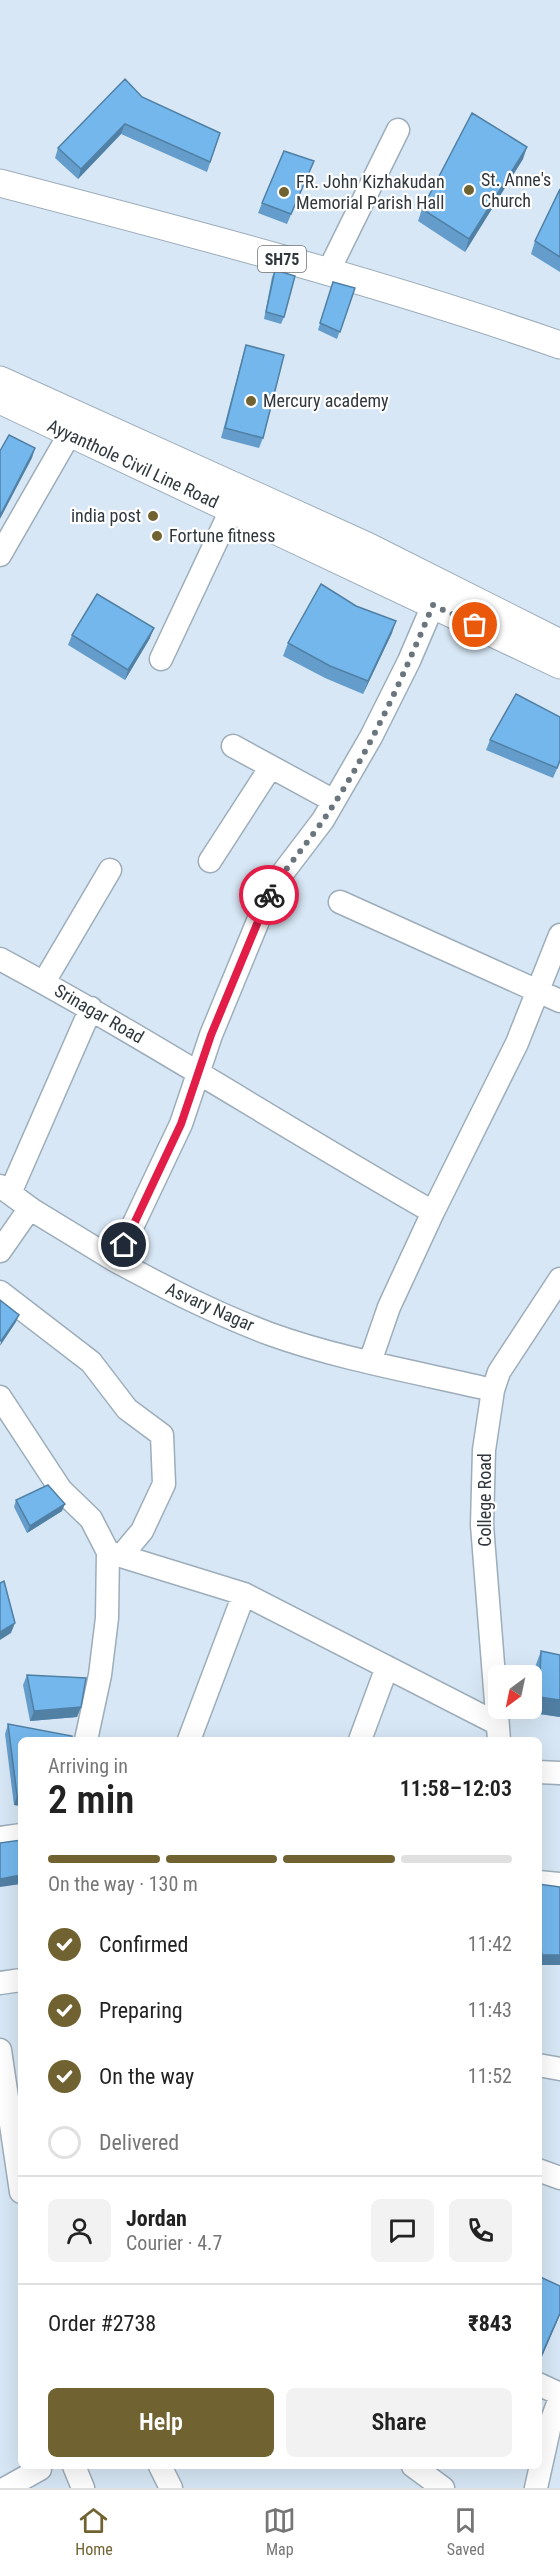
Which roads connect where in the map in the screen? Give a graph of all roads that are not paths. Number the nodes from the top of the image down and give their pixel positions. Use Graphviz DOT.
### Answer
graph roads {
  1 [pos="398,130"];
  2 [pos="0,183"];
  3 [pos="328,272"];
  4 [pos="560,345"];
  5 [pos="0,380"];
  6 [pos="0,400"];
  7 [pos="69,435"];
  8 [pos="231,510"];
  9 [pos="0,555"];
  10 [pos="433,605"];
  11 [pos="560,643"];
  12 [pos="161,659"];
  13 [pos="560,665"];
  14 [pos="233,746"];
  15 [pos="270,768"];
  16 [pos="334,801"];
  17 [pos="210,861"];
  18 [pos="110,870"];
  19 [pos="340,902"];
  20 [pos="560,935"];
  21 [pos="0,958"];
  22 [pos="44,982"];
  23 [pos="537,989"];
  24 [pos="560,1001"];
  25 [pos="91,1008"];
  26 [pos="197,1072"];
  27 [pos="5,1189"];
  28 [pos="30,1208"];
  29 [pos="433,1212"];
  30 [pos="0,1251"];
  31 [pos="116,1261"];
  32 [pos="560,1279"];
  33 [pos="0,1292"];
  34 [pos="370,1362"];
  35 [pos="493,1390"];
  36 [pos="0,1397"];
  37 [pos="114,1553"];
  38 [pos="244,1594"];
  39 [pos="387,1667"];
  40 [pos="497,1731"];
  41 [pos="87,1737"];
  42 [pos="190,1737"];
  43 [pos="361,1737"];
  44 [pos="542,1772"];
  45 [pos="560,1773"];
  46 [pos="18,1835"];
  47 [pos="0,1838"];
  48 [pos="542,1882"];
  49 [pos="560,1884"];
  50 [pos="18,1980"];
  51 [pos="0,1983"];
  52 [pos="0,2050"];
  53 [pos="542,2066"];
  54 [pos="560,2069"];
  55 [pos="542,2171"];
  56 [pos="18,2172"];
  57 [pos="560,2178"];
  58 [pos="542,2387"];
  59 [pos="560,2396"];
  60 [pos="542,2459"];
  61 [pos="40,2469"];
  62 [pos="75,2469"];
  63 [pos="162,2469"];
  64 [pos="417,2469"];
  65 [pos="540,2469"];
  66 [pos="440,2487"];
  67 [pos="6,2488"];
  68 [pos="83,2488"];
  69 [pos="171,2488"];
  70 [pos="536,2488"];
  1 -- 3 [label="street"];
  2 -- 3 [label="main road, SH75"];
  3 -- 4 [label="main road, SH75"];
  5 -- 11 [label="main road"];
  6 -- 7 [label="main road, Ayyanthole Civil Line Road"];
  7 -- 8 [label="main road, Ayyanthole Civil Line Road"];
  7 -- 9 [label="street"];
  8 -- 10 [label="main road, Ayyanthole Civil Line Road"];
  8 -- 12 [label="street"];
  10 -- 13 [label="main road, Ayyanthole Civil Line Road"];
  10 -- 16 [label="street"];
  14 -- 15 [label="street"];
  15 -- 16 [label="street"];
  15 -- 17 [label="street"];
  16 -- 26 [label="street"];
  18 -- 22 [label="street"];
  19 -- 23 [label="street"];
  20 -- 23 [label="street"];
  21 -- 22 [label="street, Srinagar Road"];
  22 -- 25 [label="street, Srinagar Road"];
  23 -- 24 [label="street"];
  23 -- 29 [label="street"];
  25 -- 26 [label="street, Srinagar Road"];
  25 -- 27 [label="street"];
  26 -- 29 [label="street, Srinagar Road"];
  26 -- 31 [label="street"];
  27 -- 28 [label="street, Asvary Nagar"];
  28 -- 30 [label="street"];
  28 -- 31 [label="street, Asvary Nagar"];
  29 -- 34 [label="street"];
  31 -- 34 [label="street, Asvary Nagar"];
  32 -- 35 [label="street, College Road"];
  33 -- 37 [label="street"];
  34 -- 35 [label="street, Asvary Nagar"];
  35 -- 40 [label="street, College Road"];
  36 -- 37 [label="street"];
  37 -- 38 [label="street"];
  37 -- 41 [label="street"];
  38 -- 39 [label="street"];
  38 -- 42 [label="street"];
  39 -- 40 [label="street"];
  39 -- 43 [label="street"];
  44 -- 45 [label="street"];
  46 -- 47 [label="street"];
  48 -- 49 [label="street"];
  50 -- 51 [label="street"];
  52 -- 56 [label="street"];
  53 -- 54 [label="street"];
  55 -- 57 [label="street"];
  58 -- 59 [label="street"];
  59 -- 60 [label="street"];
  61 -- 67 [label="street"];
  62 -- 68 [label="street"];
  63 -- 69 [label="street"];
  64 -- 66 [label="street"];
  65 -- 70 [label="street"];
}
